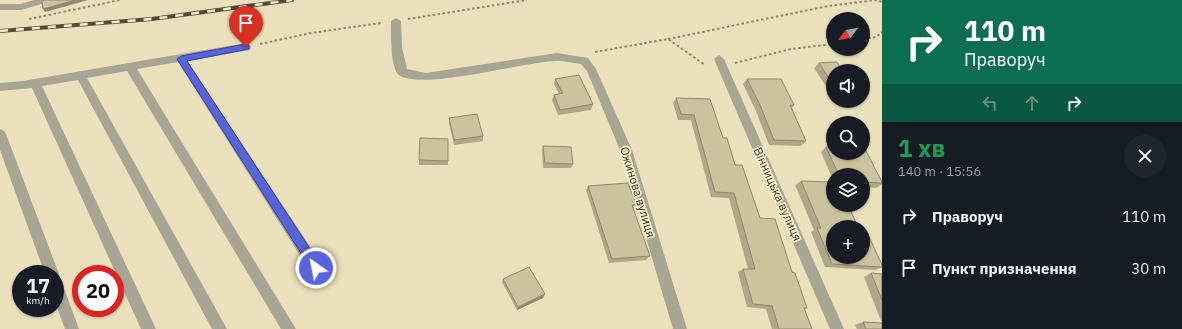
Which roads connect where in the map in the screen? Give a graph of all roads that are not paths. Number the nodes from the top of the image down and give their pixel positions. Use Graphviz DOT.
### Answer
graph roads {
  1 [pos="45,0"];
  2 [pos="0,7"];
  3 [pos="396,21"];
  4 [pos="246,47"];
  5 [pos="181,59"];
  6 [pos="720,63"];
  7 [pos="130,68"];
  8 [pos="82,76"];
  9 [pos="35,83"];
  10 [pos="0,87"];
  11 [pos="0,134"];
  12 [pos="49,265"];
  13 [pos="316,268"];
  14 [pos="64,307"];
  15 [pos="72,329"];
  16 [pos="150,329"];
  17 [pos="220,329"];
  18 [pos="289,329"];
  19 [pos="680,329"];
  20 [pos="836,329"];
  1 -- 2 [label="street"];
  3 -- 19 [label="street, Ожинова вулиця"];
  4 -- 5 [label="street"];
  5 -- 7 [label="street"];
  5 -- 13 [label="street"];
  6 -- 20 [label="street, Вінницька вулиця"];
  7 -- 8 [label="street"];
  7 -- 18 [label="street"];
  8 -- 9 [label="street"];
  8 -- 17 [label="street"];
  9 -- 10 [label="street"];
  9 -- 16 [label="street"];
  11 -- 12 [label="street"];
  14 -- 15 [label="street"];
}
